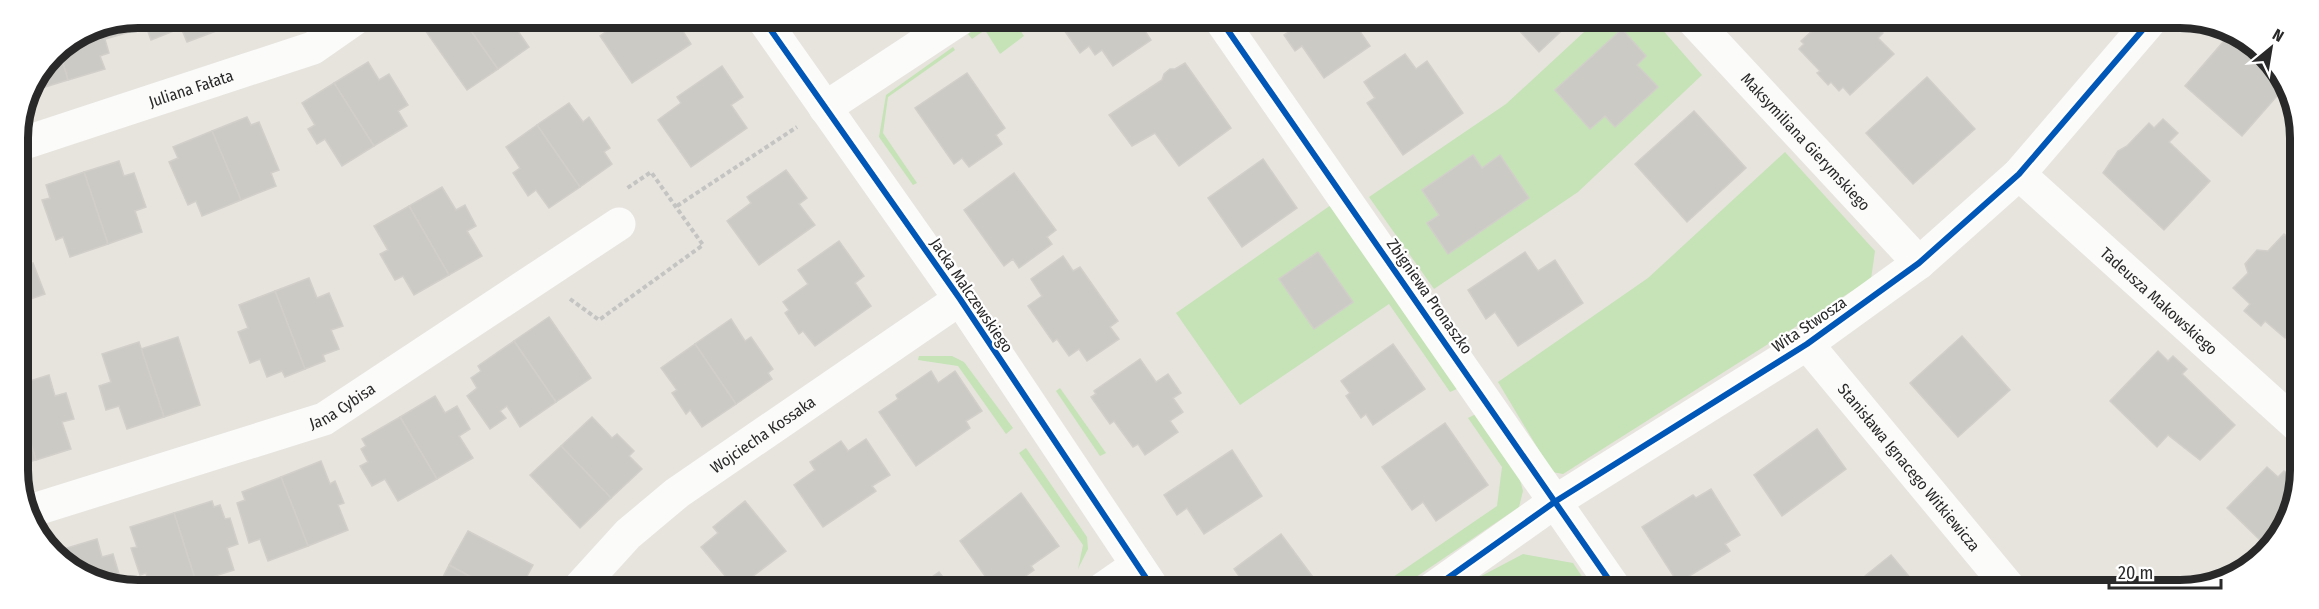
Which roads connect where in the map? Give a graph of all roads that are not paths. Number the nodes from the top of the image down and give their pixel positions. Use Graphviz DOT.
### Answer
graph roads {
  1 [pos="342,28"];
  2 [pos="768,28"];
  3 [pos="946,28"];
  4 [pos="1226,28"];
  5 [pos="1700,28"];
  6 [pos="2144,28"];
  7 [pos="825,108"];
  8 [pos="29,141"];
  9 [pos="2019,174"];
  10 [pos="618,224"];
  11 [pos="1919,263"];
  12 [pos="960,299"];
  13 [pos="1807,344"];
  14 [pos="2290,420"];
  15 [pos="1556,501"];
  16 [pos="36,510"];
  17 [pos="1146,577"];
  18 [pos="586,580"];
  19 [pos="1445,580"];
  20 [pos="1609,580"];
  21 [pos="2003,580"];
  1 -- 8 [label="street, Juliana Fałata"];
  2 -- 7 [label="street, Jacka Malczewskiego"];
  3 -- 7 [label="street"];
  4 -- 15 [label="street, Zbigniewa Pronaszko"];
  5 -- 11 [label="street, Maksymiliana Gierymskiego"];
  6 -- 9 [label="street, Wita Stwosza"];
  7 -- 12 [label="street, Jacka Malczewskiego"];
  9 -- 11 [label="street, Wita Stwosza"];
  9 -- 14 [label="street, Tadeusza Makowskiego"];
  10 -- 16 [label="street, Jana Cybisa"];
  11 -- 13 [label="street, Wita Stwosza"];
  12 -- 17 [label="street, Jacka Malczewskiego"];
  12 -- 18 [label="street, Wojciecha Kossaka"];
  13 -- 15 [label="street, Wita Stwosza"];
  13 -- 21 [label="street, Stanisława Ignacego Witkiewicza"];
  15 -- 19 [label="street, Wita Stwosza"];
  15 -- 20 [label="street, Zbigniewa Pronaszko"];
}
